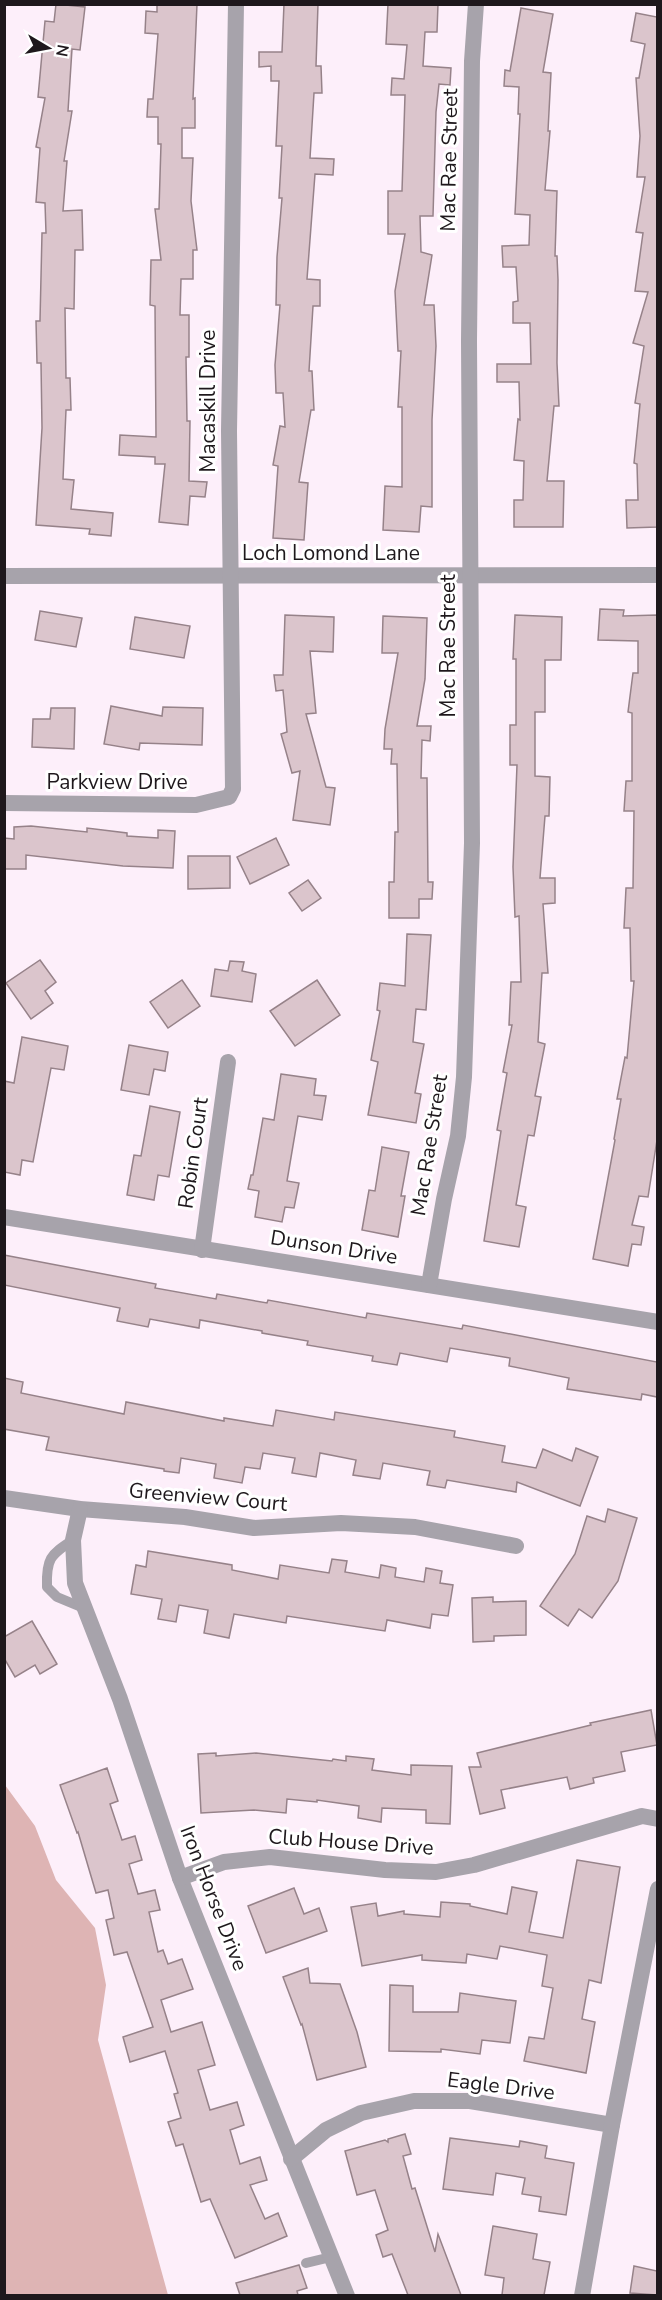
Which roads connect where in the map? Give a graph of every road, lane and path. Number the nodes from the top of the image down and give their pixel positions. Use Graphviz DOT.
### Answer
graph roads {
  1 [pos="236,4"];
  2 [pos="476,4"];
  3 [pos="470,575"];
  4 [pos="657,575"];
  5 [pos="4,576"];
  6 [pos="232,576"];
  7 [pos="229,797"];
  8 [pos="4,803"];
  9 [pos="228,1062"];
  10 [pos="4,1217"];
  11 [pos="202,1250"];
  12 [pos="429,1285"];
  13 [pos="657,1322"];
  14 [pos="4,1498"];
  15 [pos="80,1509"];
  16 [pos="73,1540"];
  17 [pos="516,1546"];
  18 [pos="86,1609"];
  19 [pos="657,1819"];
  20 [pos="180,1878"];
  21 [pos="657,1889"];
  22 [pos="612,2125"];
  23 [pos="291,2159"];
  24 [pos="331,2257"];
  25 [pos="306,2264"];
  26 [pos="347,2295"];
  27 [pos="582,2295"];
  1 -- 6 [label="street, Macaskill Drive"];
  2 -- 3 [label="street, Mac Rae Street"];
  3 -- 4 [label="street, Loch Lomond Lane"];
  3 -- 6 [label="street, Loch Lomond Lane"];
  3 -- 12 [label="street, Mac Rae Street"];
  5 -- 6 [label="street, Loch Lomond Lane"];
  6 -- 7 [label="street, Macaskill Drive"];
  7 -- 8 [label="street, Parkview Drive"];
  9 -- 11 [label="street, Robin Court"];
  10 -- 11 [label="street, Dunson Drive"];
  11 -- 12 [label="street, Dunson Drive"];
  12 -- 13 [label="street, Dunson Drive"];
  14 -- 15 [label="street, Greenview Court"];
  15 -- 16 [label="street, Iron Horse Drive"];
  15 -- 17 [label="street, Greenview Court"];
  16 -- 18 [label="street, Iron Horse Drive"];
  16 -- 18 [label="lane"];
  18 -- 20 [label="street, Iron Horse Drive"];
  19 -- 20 [label="street, Club House Drive"];
  20 -- 23 [label="street, Iron Horse Drive"];
  21 -- 22 [label="street"];
  22 -- 23 [label="street, Eagle Drive"];
  22 -- 27 [label="street"];
  23 -- 24 [label="street, Iron Horse Drive"];
  24 -- 25 [label="lane"];
  24 -- 26 [label="street, Iron Horse Drive"];
}
